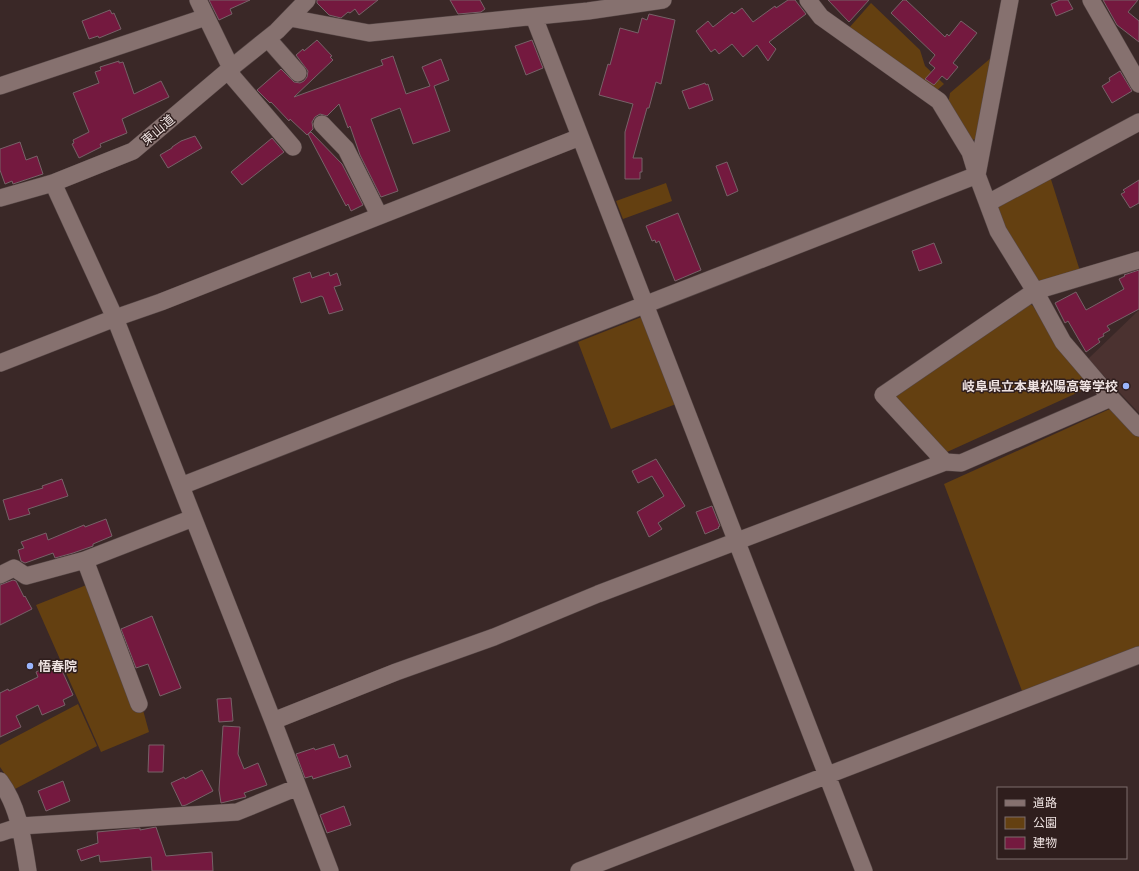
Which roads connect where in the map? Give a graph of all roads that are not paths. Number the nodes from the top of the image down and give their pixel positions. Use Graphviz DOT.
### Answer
graph roads {
  1 [pos="198,0"];
  2 [pos="307,0"];
  3 [pos="663,0"];
  4 [pos="808,0"];
  5 [pos="1010,0"];
  6 [pos="1091,0"];
  7 [pos="586,5"];
  8 [pos="534,16"];
  9 [pos="206,17"];
  10 [pos="290,18"];
  11 [pos="268,39"];
  12 [pos="231,68"];
  13 [pos="298,73"];
  14 [pos="1139,84"];
  15 [pos="0,86"];
  16 [pos="1139,122"];
  17 [pos="322,124"];
  18 [pos="580,137"];
  19 [pos="293,147"];
  20 [pos="978,174"];
  21 [pos="53,183"];
  22 [pos="0,198"];
  23 [pos="988,202"];
  24 [pos="379,215"];
  25 [pos="1139,260"];
  26 [pos="1035,291"];
  27 [pos="645,305"];
  28 [pos="115,318"];
  29 [pos="0,363"];
  30 [pos="1111,398"];
  31 [pos="1139,428"];
  32 [pos="945,462"];
  33 [pos="181,486"];
  34 [pos="193,518"];
  35 [pos="736,542"];
  36 [pos="85,560"];
  37 [pos="0,575"];
  38 [pos="1139,655"];
  39 [pos="140,704"];
  40 [pos="273,721"];
  41 [pos="827,774"];
  42 [pos="0,781"];
  43 [pos="298,787"];
  44 [pos="21,826"];
  45 [pos="0,832"];
  46 [pos="28,871"];
  47 [pos="330,871"];
  48 [pos="579,871"];
  49 [pos="864,871"];
  1 -- 9 [label="street"];
  2 -- 10 [label="street, 東山道"];
  3 -- 7 [label="street"];
  4 -- 20 [label="street"];
  5 -- 20 [label="street"];
  6 -- 14 [label="street"];
  7 -- 8 [label="street"];
  8 -- 10 [label="street"];
  8 -- 18 [label="street"];
  9 -- 12 [label="street"];
  9 -- 15 [label="street"];
  10 -- 11 [label="street, 東山道"];
  11 -- 12 [label="street, 東山道"];
  11 -- 13 [label="street"];
  12 -- 19 [label="street"];
  12 -- 21 [label="street, 東山道"];
  16 -- 23 [label="street"];
  17 -- 24 [label="street"];
  18 -- 24 [label="street"];
  18 -- 27 [label="street"];
  20 -- 23 [label="street"];
  20 -- 27 [label="street"];
  21 -- 22 [label="street, 東山道"];
  21 -- 28 [label="street"];
  23 -- 26 [label="street"];
  24 -- 28 [label="street"];
  25 -- 26 [label="street"];
  26 -- 30 [label="street"];
  26 -- 32 [label="street"];
  27 -- 33 [label="street"];
  27 -- 35 [label="street"];
  28 -- 29 [label="street"];
  28 -- 33 [label="street"];
  30 -- 31 [label="street"];
  30 -- 32 [label="street"];
  32 -- 35 [label="street"];
  33 -- 34 [label="street"];
  34 -- 36 [label="street"];
  34 -- 40 [label="street"];
  35 -- 40 [label="street"];
  35 -- 41 [label="street"];
  36 -- 37 [label="street"];
  36 -- 39 [label="street"];
  38 -- 41 [label="street"];
  40 -- 43 [label="street"];
  41 -- 48 [label="street"];
  41 -- 49 [label="street"];
  42 -- 44 [label="street"];
  43 -- 44 [label="street"];
  43 -- 47 [label="street"];
  44 -- 45 [label="street"];
  44 -- 46 [label="street"];
}
